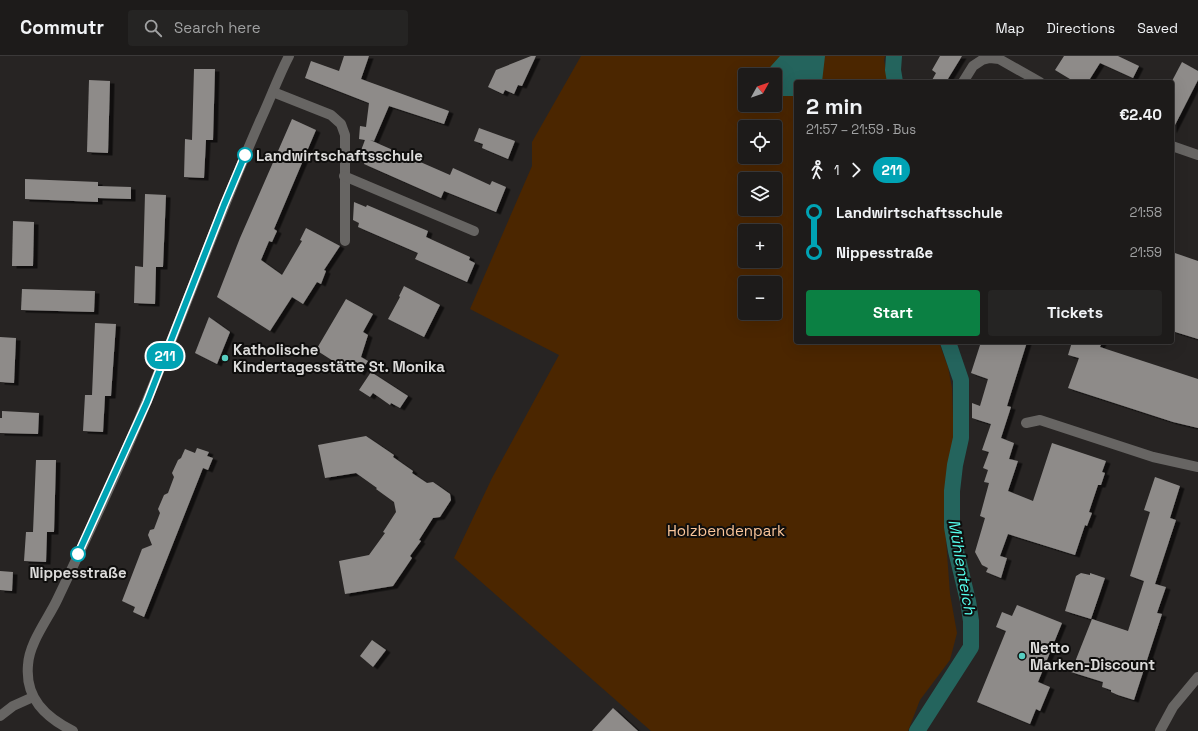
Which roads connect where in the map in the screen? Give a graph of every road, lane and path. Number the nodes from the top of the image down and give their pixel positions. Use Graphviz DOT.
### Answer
graph roads {
  1 [pos="289,56"];
  2 [pos="964,80"];
  3 [pos="1036,80"];
  4 [pos="273,92"];
  5 [pos="1174,147"];
  6 [pos="1198,155"];
  7 [pos="344,176"];
  8 [pos="474,231"];
  9 [pos="345,242"];
  10 [pos="1026,423"];
  11 [pos="1198,467"];
  12 [pos="1198,677"];
  13 [pos="32,697"];
  14 [pos="0,716"];
  15 [pos="73,731"];
  16 [pos="1160,731"];
  1 -- 4 [label="street"];
  2 -- 3 [label="street"];
  4 -- 7 [label="street"];
  4 -- 13 [label="street"];
  5 -- 6 [label="street"];
  7 -- 8 [label="street"];
  7 -- 9 [label="street"];
  10 -- 11 [label="street"];
  12 -- 16 [label="street"];
  13 -- 14 [label="street"];
  13 -- 15 [label="street"];
}
